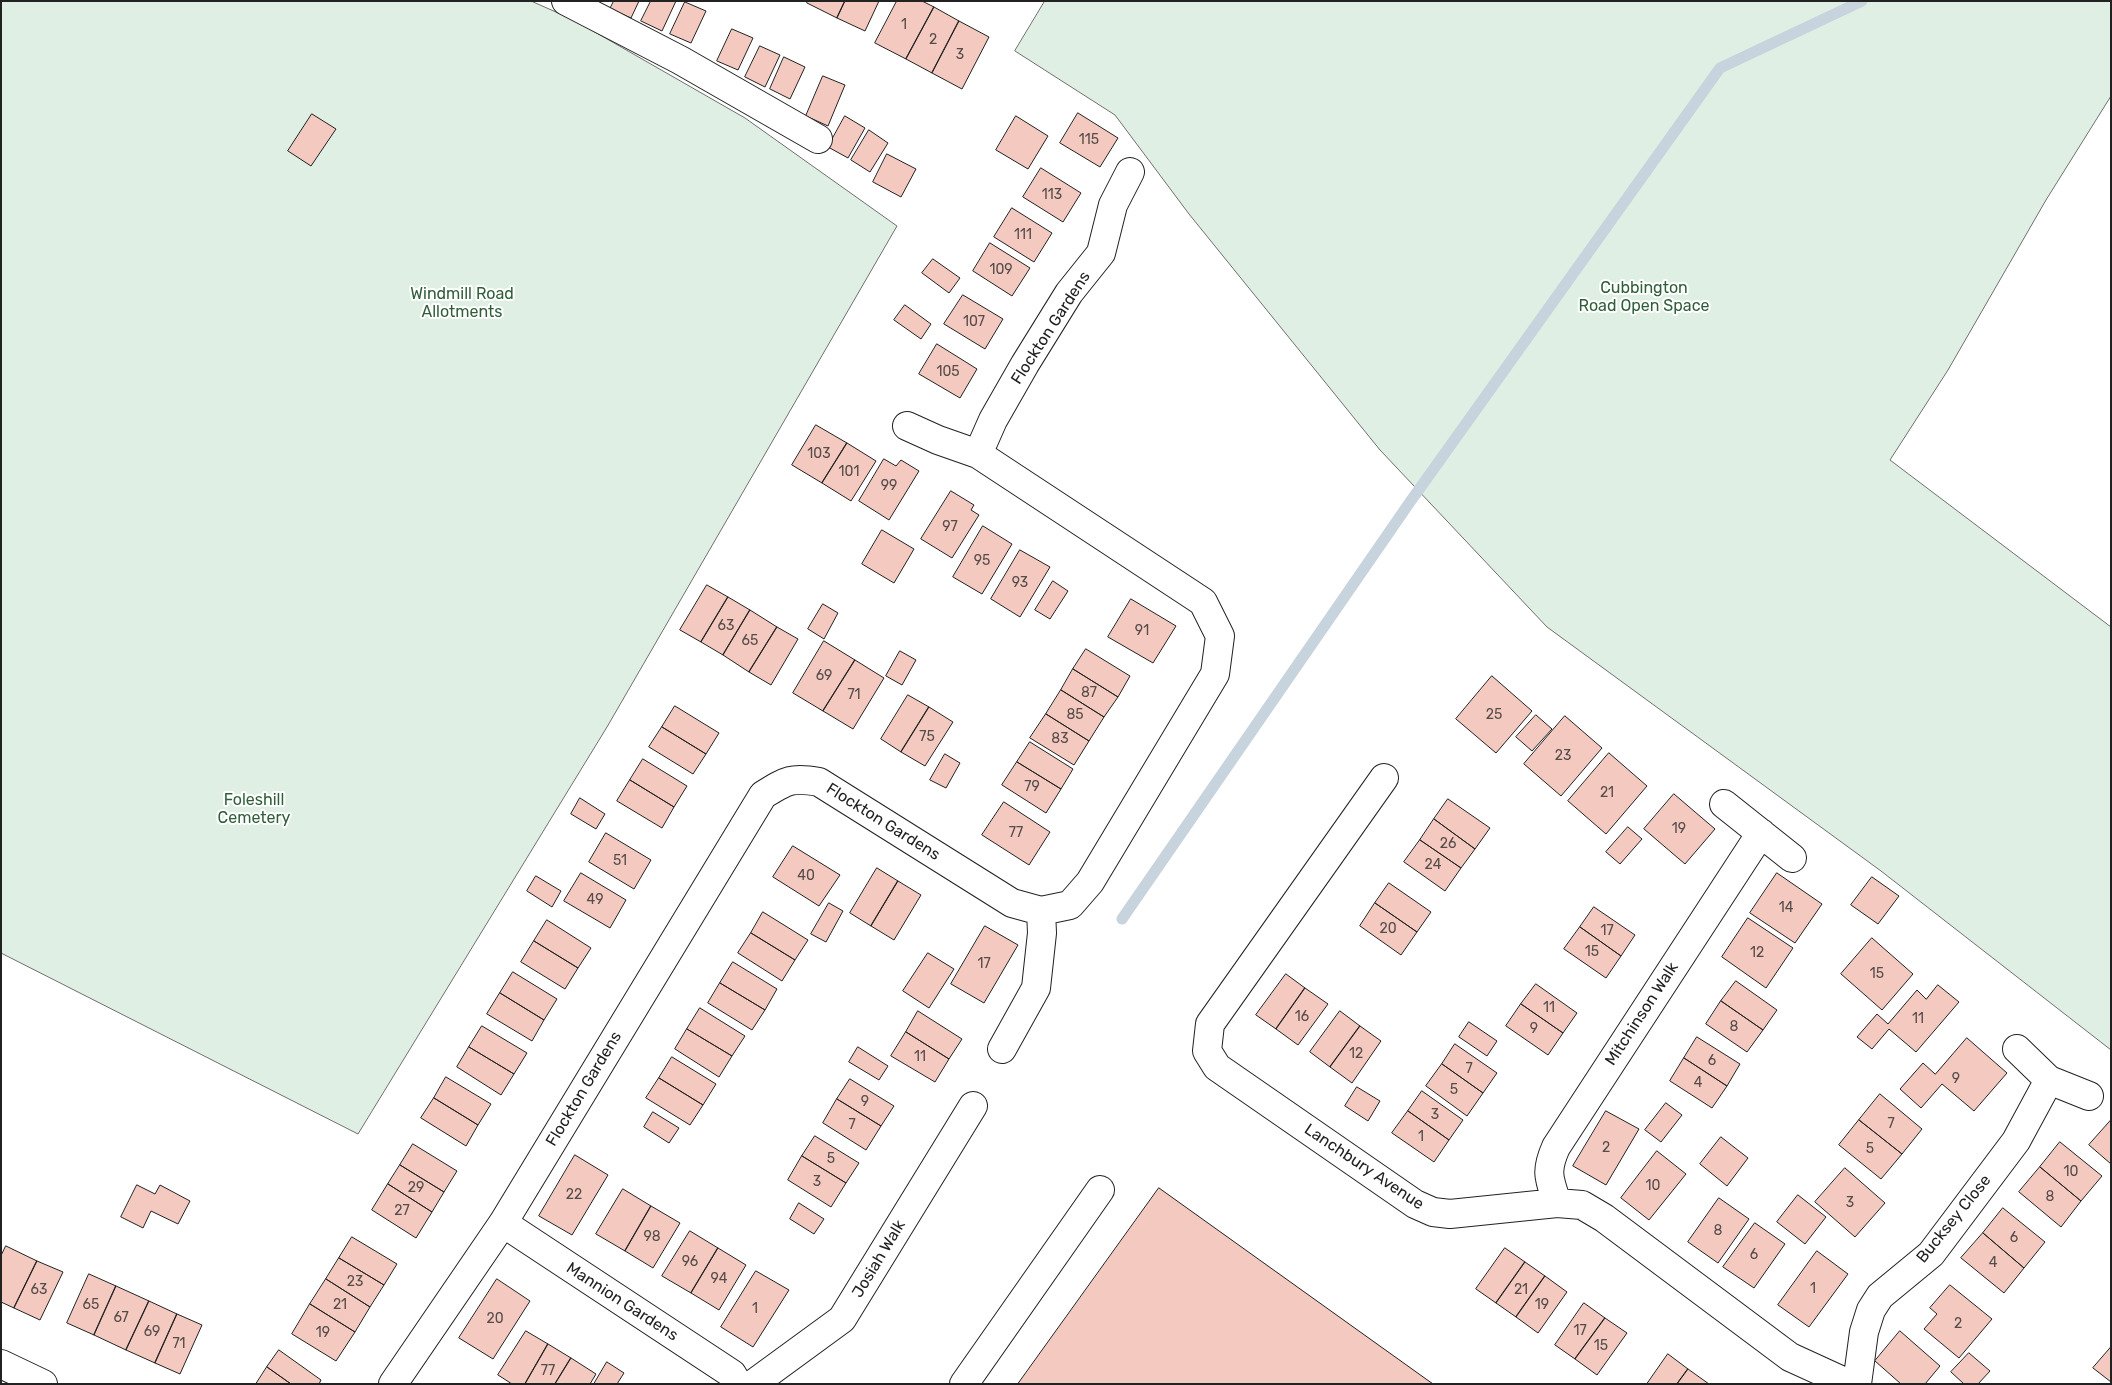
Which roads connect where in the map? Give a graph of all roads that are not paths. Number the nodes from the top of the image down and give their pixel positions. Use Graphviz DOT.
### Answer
graph roads {
  1 [pos="566,1"];
  2 [pos="818,139"];
  3 [pos="1130,172"];
  4 [pos="907,426"];
  5 [pos="978,454"];
  6 [pos="1384,778"];
  7 [pos="1724,804"];
  8 [pos="1760,833"];
  9 [pos="1792,858"];
  10 [pos="1041,911"];
  11 [pos="1002,1049"];
  12 [pos="2017,1049"];
  13 [pos="2050,1080"];
  14 [pos="2089,1096"];
  15 [pos="973,1106"];
  16 [pos="1100,1190"];
  17 [pos="1557,1203"];
  18 [pos="503,1223"];
  19 [pos="1,1364"];
  20 [pos="42,1384"];
  21 [pos="393,1384"];
  22 [pos="738,1384"];
  23 [pos="753,1384"];
  24 [pos="964,1384"];
  25 [pos="1849,1384"];
  26 [pos="1857,1384"];
  1 -- 2 [label="street"];
  3 -- 5 [label="street, Flockton Gardens"];
  4 -- 5 [label="street, Flockton Gardens"];
  5 -- 10 [label="street, Flockton Gardens"];
  6 -- 17 [label="street, Lanchbury Avenue"];
  7 -- 8 [label="street"];
  8 -- 9 [label="street"];
  8 -- 17 [label="street, Mitchinson Walk"];
  10 -- 11 [label="street"];
  10 -- 18 [label="street, Flockton Gardens"];
  12 -- 13 [label="street"];
  13 -- 14 [label="street"];
  13 -- 26 [label="street, Bucksey Close"];
  15 -- 23 [label="street, Josiah Walk"];
  16 -- 24 [label="street"];
  17 -- 25 [label="street, Lanchbury Avenue"];
  18 -- 21 [label="street, Flockton Gardens"];
  18 -- 22 [label="street, Mannion Gardens"];
  19 -- 20 [label="street"];
}
